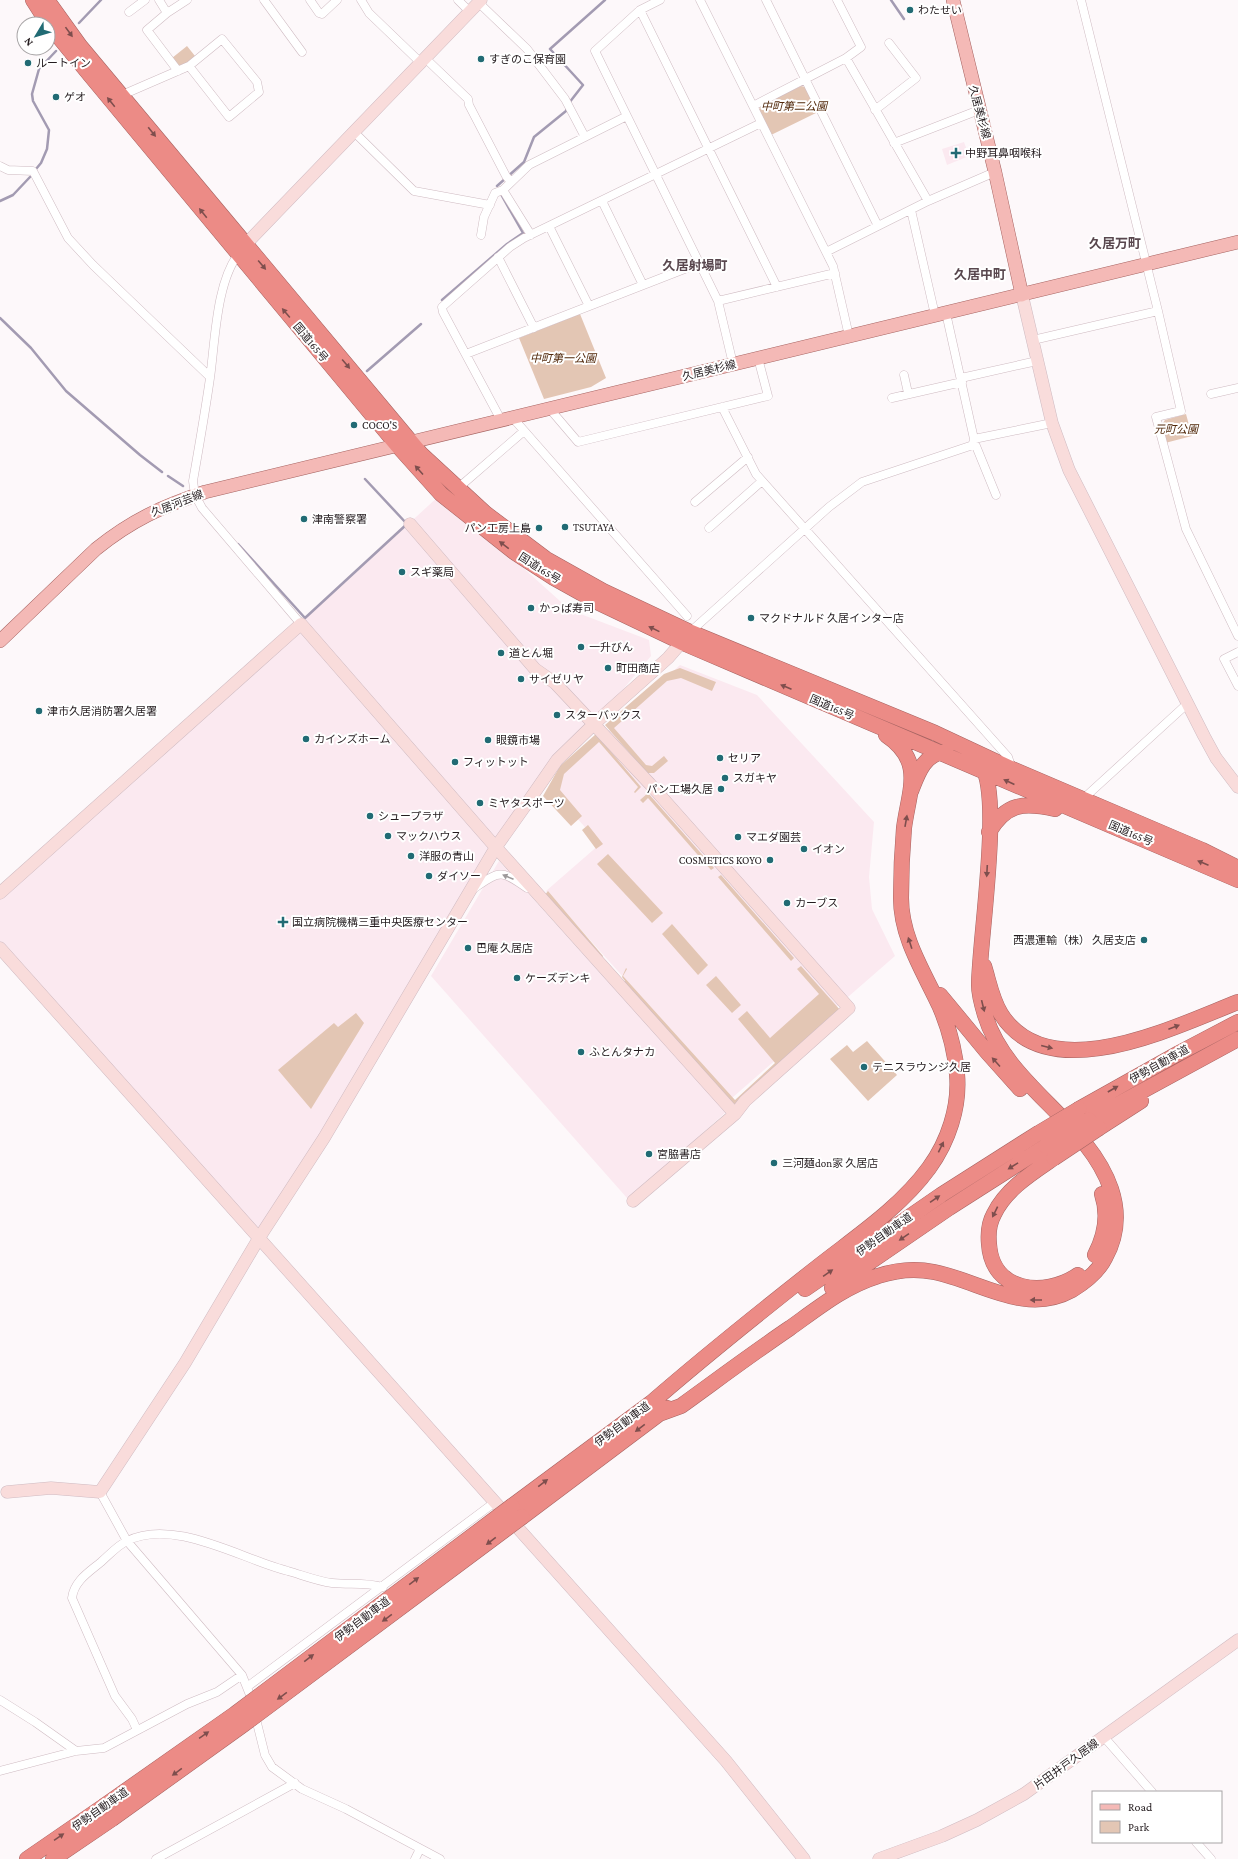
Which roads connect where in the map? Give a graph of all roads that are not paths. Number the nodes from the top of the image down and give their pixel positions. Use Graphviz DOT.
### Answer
graph roads {
  1 [pos="33,0"];
  2 [pos="47,0"];
  3 [pos="145,0"];
  4 [pos="160,0"];
  5 [pos="187,0"];
  6 [pos="264,0"];
  7 [pos="310,0"];
  8 [pos="337,0"];
  9 [pos="361,0"];
  10 [pos="458,0"];
  11 [pos="660,0"];
  12 [pos="700,0"];
  13 [pos="766,0"];
  14 [pos="837,0"];
  15 [pos="953,0"];
  16 [pos="1081,0"];
  17 [pos="480,1"];
  18 [pos="640,10"];
  19 [pos="469,11"];
  20 [pos="129,12"];
  21 [pos="167,13"];
  22 [pos="889,43"];
  23 [pos="302,52"];
  24 [pos="846,58"];
  25 [pos="423,60"];
  26 [pos="189,66"];
  27 [pos="178,71"];
  28 [pos="805,79"];
  29 [pos="122,95"];
  30 [pos="753,106"];
  31 [pos="875,110"];
  32 [pos="979,110"];
  33 [pos="628,116"];
  34 [pos="762,123"];
  35 [pos="354,132"];
  36 [pos="585,137"];
  37 [pos="894,143"];
  38 [pos="709,148"];
  39 [pos="0,166"];
  40 [pos="995,172"];
  41 [pos="656,174"];
  42 [pos="509,179"];
  43 [pos="503,190"];
  44 [pos="602,201"];
  45 [pos="928,202"];
  46 [pos="490,205"];
  47 [pos="911,210"];
  48 [pos="549,226"];
  49 [pos="878,226"];
  50 [pos="481,235"];
  51 [pos="531,235"];
  52 [pos="1238,242"];
  53 [pos="241,250"];
  54 [pos="826,252"];
  55 [pos="498,257"];
  56 [pos="700,263"];
  57 [pos="1146,264"];
  58 [pos="835,273"];
  59 [pos="643,285"];
  60 [pos="777,287"];
  61 [pos="1022,294"];
  62 [pos="718,301"];
  63 [pos="589,306"];
  64 [pos="1158,311"];
  65 [pos="941,314"];
  66 [pos="534,328"];
  67 [pos="849,336"];
  68 [pos="1033,340"];
  69 [pos="466,354"];
  70 [pos="758,358"];
  71 [pos="1038,361"];
  72 [pos="733,364"];
  73 [pos="904,375"];
  74 [pos="210,377"];
  75 [pos="961,380"];
  76 [pos="1238,388"];
  77 [pos="908,394"];
  78 [pos="1211,394"];
  79 [pos="892,398"];
  80 [pos="722,407"];
  81 [pos="549,408"];
  82 [pos="506,418"];
  83 [pos="1052,423"];
  84 [pos="524,431"];
  85 [pos="974,441"];
  86 [pos="404,444"];
  87 [pos="748,457"];
  88 [pos="762,481"];
  89 [pos="457,489"];
  90 [pos="196,495"];
  91 [pos="996,495"];
  92 [pos="695,502"];
  93 [pos="410,524"];
  94 [pos="709,528"];
  95 [pos="804,528"];
  96 [pos="687,616"];
  97 [pos="301,624"];
  98 [pos="1238,636"];
  99 [pos="685,637"];
  100 [pos="0,641"];
  101 [pos="1238,652"];
  102 [pos="1238,686"];
  103 [pos="804,695"];
  104 [pos="1187,704"];
  105 [pos="594,724"];
  106 [pos="967,747"];
  107 [pos="938,752"];
  108 [pos="1012,768"];
  109 [pos="984,770"];
  110 [pos="1238,787"];
  111 [pos="911,791"];
  112 [pos="1082,799"];
  113 [pos="1088,816"];
  114 [pos="989,832"];
  115 [pos="496,847"];
  116 [pos="1238,868"];
  117 [pos="1238,880"];
  118 [pos="471,891"];
  119 [pos="0,893"];
  120 [pos="541,898"];
  121 [pos="0,948"];
  122 [pos="980,953"];
  123 [pos="926,978"];
  124 [pos="1238,1002"];
  125 [pos="1238,1022"];
  126 [pos="1237,1039"];
  127 [pos="735,1114"];
  128 [pos="1089,1119"];
  129 [pos="1046,1146"];
  130 [pos="633,1202"];
  131 [pos="259,1238"];
  132 [pos="655,1408"];
  133 [pos="100,1492"];
  134 [pos="3,1493"];
  135 [pos="495,1502"];
  136 [pos="517,1512"];
  137 [pos="127,1541"];
  138 [pos="383,1587"];
  139 [pos="1238,1640"];
  140 [pos="242,1675"];
  141 [pos="247,1687"];
  142 [pos="0,1700"];
  143 [pos="137,1730"];
  144 [pos="1104,1737"];
  145 [pos="76,1751"];
  146 [pos="0,1771"];
  147 [pos="295,1783"];
  148 [pos="1151,1791"];
  149 [pos="1197,1843"];
  150 [pos="420,1849"];
  151 [pos="26,1859"];
  152 [pos="53,1859"];
  153 [pos="156,1859"];
  154 [pos="415,1859"];
  155 [pos="440,1859"];
  156 [pos="804,1859"];
  157 [pos="879,1859"];
  158 [pos="1211,1859"];
  53 -- 1 [label="highway, 国道165号, one-way"];
  2 -- 29 [label="highway, 国道165号, one-way"];
  3 -- 20 [label="street"];
  4 -- 21 [label="street"];
  5 -- 21 [label="street"];
  6 -- 23 [label="street"];
  7 -- 8 [label="street"];
  9 -- 25 [label="street"];
  10 -- 19 [label="street"];
  11 -- 18 [label="street"];
  12 -- 30 [label="street"];
  13 -- 28 [label="street"];
  14 -- 24 [label="street"];
  15 -- 32 [label="main road, 久居美杉線"];
  16 -- 57 [label="street"];
  17 -- 19 [label="street"];
  17 -- 36 [label="street"];
  18 -- 33 [label="street"];
  18 -- 38 [label="street"];
  19 -- 25 [label="street"];
  21 -- 27 [label="street"];
  22 -- 31 [label="street"];
  24 -- 28 [label="street"];
  24 -- 31 [label="street"];
  25 -- 35 [label="street"];
  25 -- 42 [label="street"];
  26 -- 26 [label="street"];
  26 -- 27 [label="street"];
  27 -- 29 [label="street"];
  28 -- 30 [label="street"];
  28 -- 49 [label="street"];
  29 -- 53 [label="highway, 国道165号, one-way"];
  30 -- 34 [label="street"];
  31 -- 37 [label="street"];
  32 -- 37 [label="street"];
  32 -- 40 [label="main road, 久居美杉線"];
  33 -- 36 [label="street"];
  33 -- 41 [label="street"];
  34 -- 38 [label="street"];
  34 -- 54 [label="street"];
  35 -- 46 [label="street"];
  35 -- 53 [label="street"];
  36 -- 42 [label="street"];
  37 -- 45 [label="street"];
  38 -- 41 [label="street"];
  38 -- 60 [label="street"];
  39 -- 74 [label="street"];
  40 -- 45 [label="street"];
  40 -- 61 [label="main road, 久居美杉線"];
  41 -- 44 [label="street"];
  41 -- 56 [label="street"];
  42 -- 43 [label="street"];
  43 -- 46 [label="street"];
  43 -- 51 [label="street"];
  44 -- 48 [label="street"];
  44 -- 59 [label="street"];
  45 -- 47 [label="street"];
  46 -- 50 [label="street"];
  47 -- 49 [label="street"];
  47 -- 65 [label="street"];
  48 -- 51 [label="street"];
  48 -- 63 [label="street"];
  49 -- 54 [label="street"];
  51 -- 55 [label="street"];
  52 -- 57 [label="main road, 久居美杉線"];
  53 -- 74 [label="street"];
  53 -- 86 [label="highway, 国道165号"];
  54 -- 58 [label="street"];
  55 -- 66 [label="street"];
  55 -- 69 [label="street"];
  56 -- 59 [label="street"];
  56 -- 62 [label="street"];
  57 -- 61 [label="main road, 久居美杉線"];
  57 -- 64 [label="street"];
  58 -- 60 [label="street"];
  58 -- 67 [label="street"];
  59 -- 63 [label="street"];
  60 -- 62 [label="street"];
  61 -- 65 [label="main road, 久居美杉線"];
  61 -- 68 [label="street"];
  62 -- 72 [label="street"];
  63 -- 66 [label="street"];
  64 -- 68 [label="street"];
  64 -- 98 [label="street"];
  65 -- 67 [label="main road, 久居美杉線"];
  65 -- 75 [label="street"];
  66 -- 69 [label="street"];
  67 -- 70 [label="main road, 久居美杉線"];
  68 -- 71 [label="street"];
  69 -- 82 [label="street"];
  70 -- 72 [label="main road, 久居美杉線"];
  70 -- 80 [label="street"];
  71 -- 75 [label="street"];
  71 -- 83 [label="street"];
  72 -- 81 [label="main road, 久居美杉線"];
  73 -- 77 [label="street"];
  74 -- 90 [label="street"];
  75 -- 77 [label="street"];
  75 -- 85 [label="street"];
  76 -- 78 [label="street"];
  77 -- 79 [label="street"];
  80 -- 81 [label="street"];
  80 -- 87 [label="street"];
  81 -- 82 [label="main road, 久居美杉線"];
  82 -- 84 [label="street"];
  82 -- 86 [label="main road, 久居美杉線"];
  83 -- 85 [label="street"];
  83 -- 104 [label="street"];
  84 -- 89 [label="street"];
  84 -- 96 [label="street"];
  85 -- 91 [label="street"];
  85 -- 95 [label="street"];
  86 -- 89 [label="highway, 国道165号"];
  86 -- 90 [label="main road, 久居河芸線"];
  99 -- 86 [label="highway, 国道165号, one-way"];
  87 -- 88 [label="street"];
  87 -- 92 [label="street"];
  88 -- 94 [label="street"];
  88 -- 95 [label="street"];
  89 -- 99 [label="highway, 国道165号"];
  90 -- 97 [label="street"];
  90 -- 100 [label="main road, 久居河芸線"];
  93 -- 105 [label="street"];
  95 -- 99 [label="street"];
  95 -- 108 [label="street"];
  97 -- 115 [label="street"];
  97 -- 119 [label="street"];
  103 -- 99 [label="highway, 国道165号, one-way"];
  99 -- 105 [label="street"];
  99 -- 106 [label="highway, 国道165号"];
  101 -- 102 [label="street"];
  103 -- 107 [label="highway, 国道165号"];
  103 -- 111 [label="highway"];
  104 -- 110 [label="street"];
  104 -- 112 [label="street"];
  105 -- 115 [label="street"];
  105 -- 127 [label="street"];
  106 -- 107 [label="highway"];
  106 -- 108 [label="highway, 国道165号"];
  106 -- 109 [label="highway"];
  107 -- 109 [label="highway, 国道165号"];
  107 -- 111 [label="highway"];
  108 -- 112 [label="highway, 国道165号"];
  113 -- 109 [label="highway, 国道165号, one-way"];
  109 -- 114 [label="highway"];
  123 -- 111 [label="highway, one-way"];
  112 -- 116 [label="highway, 国道165号"];
  113 -- 114 [label="highway"];
  117 -- 113 [label="highway, 国道165号, one-way"];
  114 -- 122 [label="highway, one-way"];
  115 -- 118 [label="street"];
  115 -- 120 [label="street"];
  120 -- 118 [label="street, one-way"];
  118 -- 131 [label="street"];
  120 -- 127 [label="street"];
  121 -- 131 [label="street"];
  122 -- 124 [label="highway, one-way"];
  122 -- 132 [label="highway, one-way"];
  129 -- 123 [label="highway, one-way"];
  132 -- 123 [label="highway, one-way"];
  128 -- 125 [label="highway, 伊勢自動車道, one-way"];
  126 -- 128 [label="highway, 伊勢自動車道"];
  127 -- 130 [label="street"];
  128 -- 129 [label="highway, 伊勢自動車道, bridge"];
  129 -- 132 [label="highway, 伊勢自動車道"];
  131 -- 133 [label="street"];
  131 -- 135 [label="street"];
  132 -- 136 [label="highway, 伊勢自動車道"];
  133 -- 134 [label="street"];
  133 -- 137 [label="street"];
  135 -- 138 [label="street"];
  135 -- 156 [label="street"];
  151 -- 136 [label="highway, 伊勢自動車道, one-way, bridge"];
  136 -- 152 [label="highway, 伊勢自動車道, one-way, bridge"];
  137 -- 138 [label="street"];
  137 -- 140 [label="street"];
  137 -- 143 [label="street"];
  138 -- 141 [label="street"];
  139 -- 144 [label="street, 片田井戸久居線"];
  140 -- 141 [label="street"];
  140 -- 143 [label="street"];
  141 -- 147 [label="street"];
  142 -- 145 [label="street"];
  143 -- 145 [label="street"];
  144 -- 148 [label="street"];
  144 -- 157 [label="street, 片田井戸久居線"];
  145 -- 146 [label="street"];
  147 -- 150 [label="street"];
  147 -- 153 [label="street"];
  149 -- 158 [label="street"];
  150 -- 154 [label="street"];
  150 -- 155 [label="street"];
}
